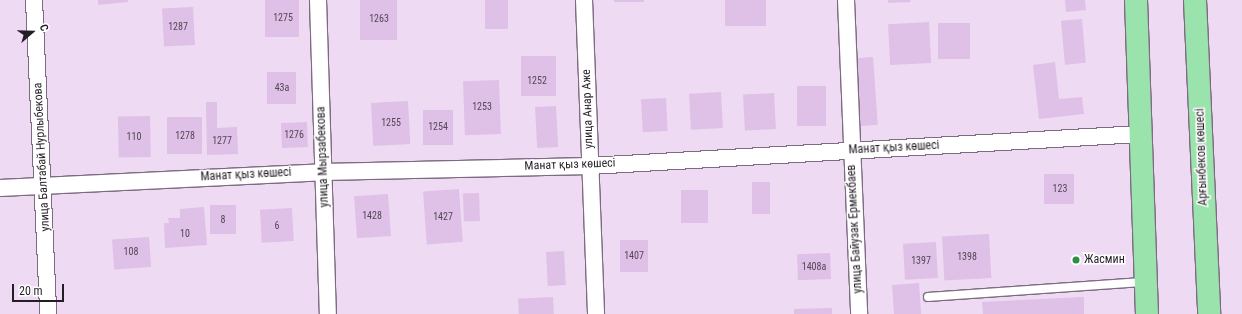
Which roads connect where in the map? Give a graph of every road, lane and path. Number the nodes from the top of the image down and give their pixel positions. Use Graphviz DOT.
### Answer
graph roads {
  1 [pos="34,0"];
  2 [pos="318,0"];
  3 [pos="584,0"];
  4 [pos="846,0"];
  5 [pos="1136,0"];
  6 [pos="1196,0"];
  7 [pos="1140,134"];
  8 [pos="851,150"];
  9 [pos="590,166"];
  10 [pos="323,172"];
  11 [pos="43,185"];
  12 [pos="0,188"];
  13 [pos="1146,282"];
  14 [pos="928,297"];
  15 [pos="48,314"];
  16 [pos="328,314"];
  17 [pos="596,314"];
  18 [pos="859,314"];
  19 [pos="1147,314"];
  20 [pos="1209,314"];
  1 -- 11 [label="street, улица Балтабай Нурлыбекова"];
  2 -- 10 [label="street, улица Мырзабекова"];
  3 -- 9 [label="street, улица Анар Аже"];
  4 -- 8 [label="street, улица Байузак Ермекбаев"];
  5 -- 7 [label="main road"];
  6 -- 20 [label="main road, Арғынбеков көшесі"];
  7 -- 8 [label="street, Манат қыз көшесі"];
  7 -- 13 [label="main road"];
  8 -- 9 [label="street, Манат қыз көшесі"];
  8 -- 18 [label="street, улица Байузак Ермекбаев"];
  9 -- 10 [label="street, Манат қыз көшесі"];
  9 -- 17 [label="street, улица Анар Аже"];
  10 -- 11 [label="street, Манат қыз көшесі"];
  10 -- 16 [label="street, улица Мырзабекова"];
  11 -- 12 [label="street, Манат қыз көшесі"];
  11 -- 15 [label="street, улица Балтабай Нурлыбекова"];
  13 -- 14 [label="lane"];
  13 -- 19 [label="main road"];
}
